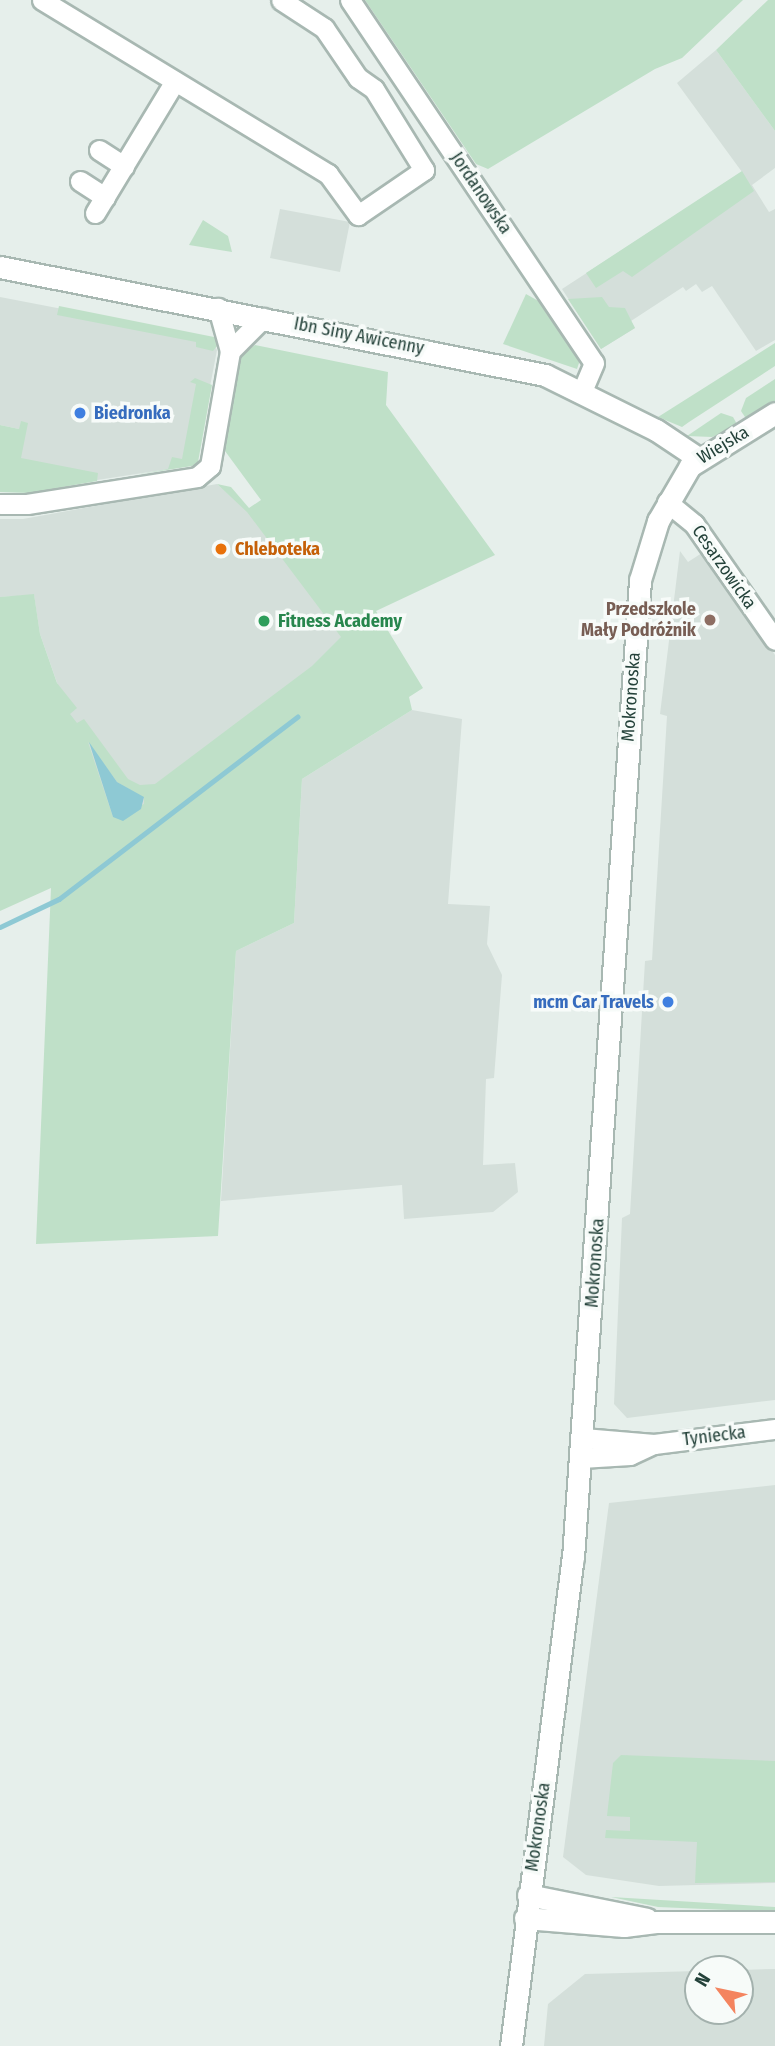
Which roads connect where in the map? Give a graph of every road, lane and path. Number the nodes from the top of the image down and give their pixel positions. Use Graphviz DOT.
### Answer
graph roads {
  1 [pos="42,0"];
  2 [pos="281,0"];
  3 [pos="350,0"];
  4 [pos="176,81"];
  5 [pos="99,150"];
  6 [pos="124,166"];
  7 [pos="80,181"];
  8 [pos="0,267"];
  9 [pos="218,308"];
  10 [pos="263,318"];
  11 [pos="230,351"];
  12 [pos="582,391"];
  13 [pos="775,413"];
  14 [pos="698,458"];
  15 [pos="672,493"];
  16 [pos="0,504"];
  17 [pos="775,640"];
  18 [pos="775,1429"];
  19 [pos="582,1448"];
  20 [pos="528,1895"];
  21 [pos="525,1918"];
  22 [pos="656,1922"];
  23 [pos="775,1922"];
  24 [pos="511,2046"];
  1 -- 4 [label="street"];
  2 -- 4 [label="street"];
  3 -- 12 [label="street, Jordanowska"];
  4 -- 6 [label="street"];
  5 -- 6 [label="street"];
  6 -- 7 [label="street"];
  8 -- 9 [label="main road, Ibn Siny Awicenny"];
  9 -- 10 [label="main road, Ibn Siny Awicenny"];
  9 -- 11 [label="street"];
  10 -- 11 [label="street"];
  10 -- 12 [label="main road, Ibn Siny Awicenny"];
  11 -- 16 [label="street"];
  12 -- 14 [label="main road, Ibn Siny Awicenny"];
  13 -- 14 [label="main road, Wiejska"];
  14 -- 15 [label="main road, Wiejska"];
  15 -- 17 [label="street, Cesarzowicka"];
  15 -- 19 [label="main road, Mokronoska"];
  18 -- 19 [label="street, Tyniecka"];
  19 -- 20 [label="main road, Mokronoska"];
  20 -- 21 [label="main road, Mokronoska"];
  20 -- 22 [label="main road"];
  21 -- 22 [label="main road"];
  21 -- 24 [label="main road, Mokronoska"];
  22 -- 23 [label="main road"];
}
